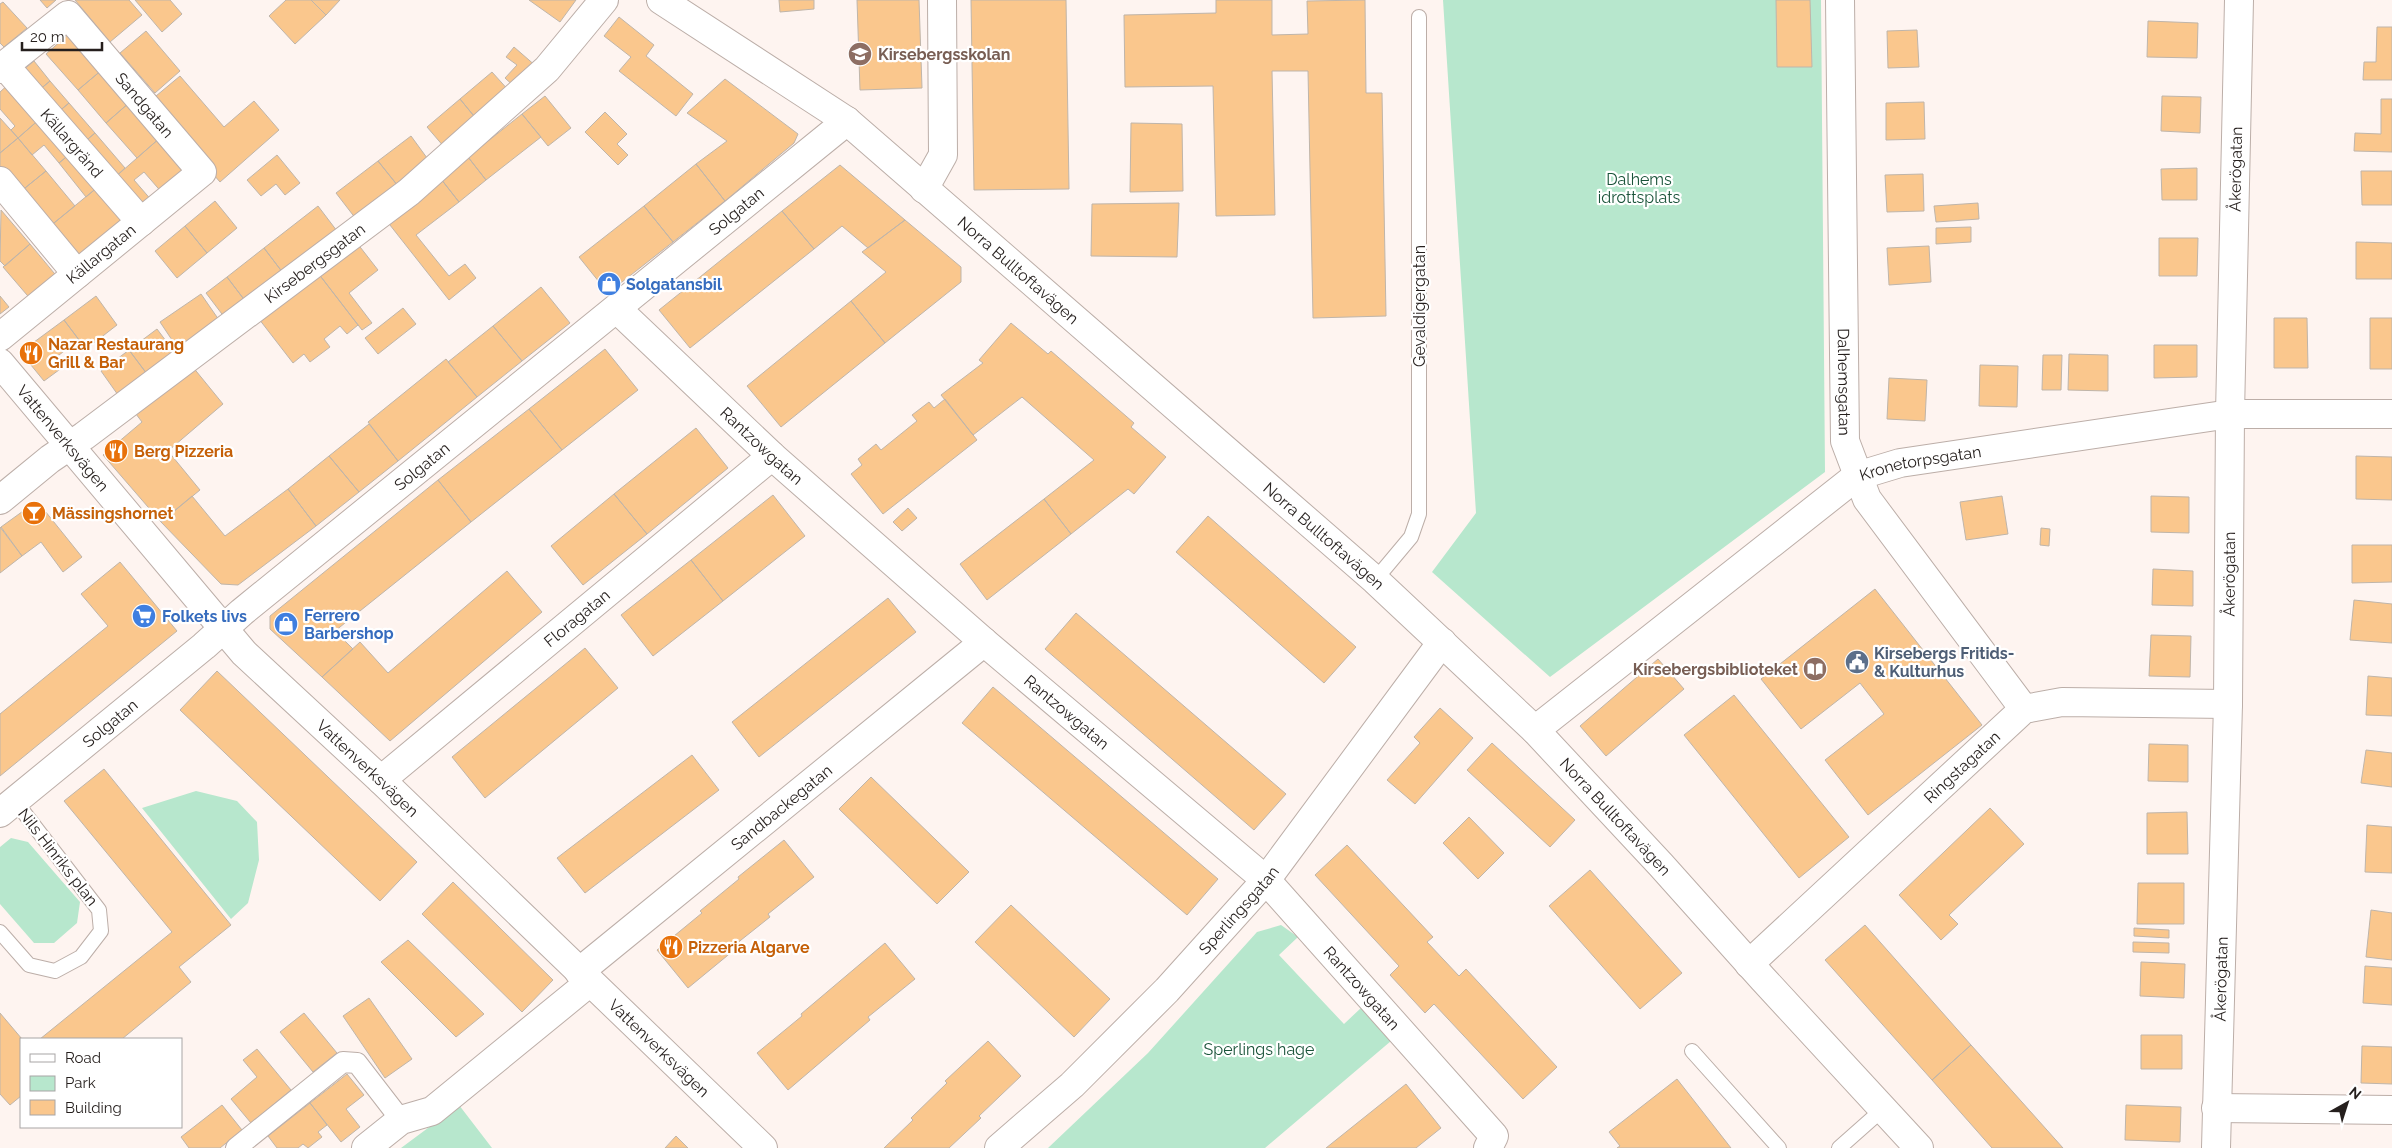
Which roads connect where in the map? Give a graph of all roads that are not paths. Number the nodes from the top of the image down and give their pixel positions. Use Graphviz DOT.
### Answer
graph roads {
  1 [pos="604,0"];
  2 [pos="661,0"];
  3 [pos="942,0"];
  4 [pos="1840,0"];
  5 [pos="2239,0"];
  6 [pos="1418,17"];
  7 [pos="2,68"];
  8 [pos="847,121"];
  9 [pos="202,172"];
  10 [pos="0,182"];
  11 [pos="924,189"];
  12 [pos="141,222"];
  13 [pos="77,274"];
  14 [pos="617,309"];
  15 [pos="0,337"];
  16 [pos="0,363"];
  17 [pos="2230,414"];
  18 [pos="2392,414"];
  19 [pos="69,447"];
  20 [pos="772,456"];
  21 [pos="1857,476"];
  22 [pos="0,500"];
  23 [pos="1375,580"];
  24 [pos="222,628"];
  25 [pos="984,642"];
  26 [pos="1442,642"];
  27 [pos="2228,704"];
  28 [pos="2024,709"];
  29 [pos="1535,730"];
  30 [pos="381,780"];
  31 [pos="7,807"];
  32 [pos="1266,880"];
  33 [pos="0,932"];
  34 [pos="1755,976"];
  35 [pos="585,977"];
  36 [pos="1692,1051"];
  37 [pos="2216,1108"];
  38 [pos="1883,1109"];
  39 [pos="2392,1110"];
  40 [pos="401,1120"];
  41 [pos="1491,1142"];
  42 [pos="236,1148"];
  43 [pos="366,1148"];
  44 [pos="763,1148"];
  45 [pos="999,1148"];
  46 [pos="1779,1148"];
  47 [pos="1839,1148"];
  48 [pos="1919,1148"];
  49 [pos="2216,1148"];
  1 -- 19 [label="street, Kirsebergsgatan"];
  2 -- 8 [label="street, Norra Bulltoftavägen"];
  3 -- 11 [label="street"];
  4 -- 21 [label="street, Dalhemsgatan"];
  5 -- 17 [label="street, Åkerögatan"];
  6 -- 23 [label="lane, Gevaldigergatan"];
  7 -- 9 [label="street, Sandgatan"];
  7 -- 12 [label="street, Källargränd"];
  8 -- 11 [label="street, Norra Bulltoftavägen"];
  8 -- 14 [label="street, Solgatan"];
  9 -- 12 [label="street, Källargatan"];
  10 -- 13 [label="street"];
  11 -- 23 [label="street, Norra Bulltoftavägen"];
  12 -- 13 [label="street, Källargatan"];
  13 -- 15 [label="street, Källargatan"];
  14 -- 20 [label="street, Rantzowgatan"];
  14 -- 24 [label="street, Solgatan"];
  16 -- 19 [label="street, Vattenverksvägen"];
  17 -- 18 [label="street, Kronetorpsgatan"];
  17 -- 21 [label="street, Kronetorpsgatan"];
  17 -- 27 [label="street, Åkerögatan"];
  19 -- 22 [label="street, Kirsebergsgatan"];
  19 -- 24 [label="street, Vattenverksvägen"];
  20 -- 25 [label="street, Rantzowgatan"];
  20 -- 30 [label="street, Floragatan"];
  21 -- 28 [label="street, Dalhemsgatan"];
  21 -- 29 [label="street, Kronetorpsgatan"];
  23 -- 26 [label="street, Norra Bulltoftavägen"];
  24 -- 30 [label="street, Vattenverksvägen"];
  24 -- 31 [label="street, Solgatan"];
  25 -- 32 [label="street, Rantzowgatan"];
  25 -- 35 [label="street, Sandbackegatan"];
  26 -- 29 [label="street, Norra Bulltoftavägen"];
  26 -- 32 [label="street, Sperlingsgatan"];
  27 -- 28 [label="street"];
  27 -- 37 [label="street, Åkerögatan"];
  28 -- 34 [label="street, Ringstagatan"];
  29 -- 34 [label="street, Norra Bulltoftavägen"];
  30 -- 35 [label="street, Vattenverksvägen"];
  31 -- 33 [label="lane, Nils Hinriks plan"];
  32 -- 41 [label="street, Rantzowgatan"];
  32 -- 45 [label="street, Sperlingsgatan"];
  34 -- 38 [label="street, Norra Bulltoftavägen"];
  35 -- 40 [label="street, Sandbackegatan"];
  35 -- 44 [label="street, Vattenverksvägen"];
  36 -- 46 [label="lane"];
  37 -- 39 [label="street"];
  37 -- 49 [label="street, Åkerögatan"];
  38 -- 47 [label="lane"];
  38 -- 48 [label="street, Norra Bulltoftavägen"];
  40 -- 42 [label="street"];
  40 -- 43 [label="street, Sandbackegatan"];
}
